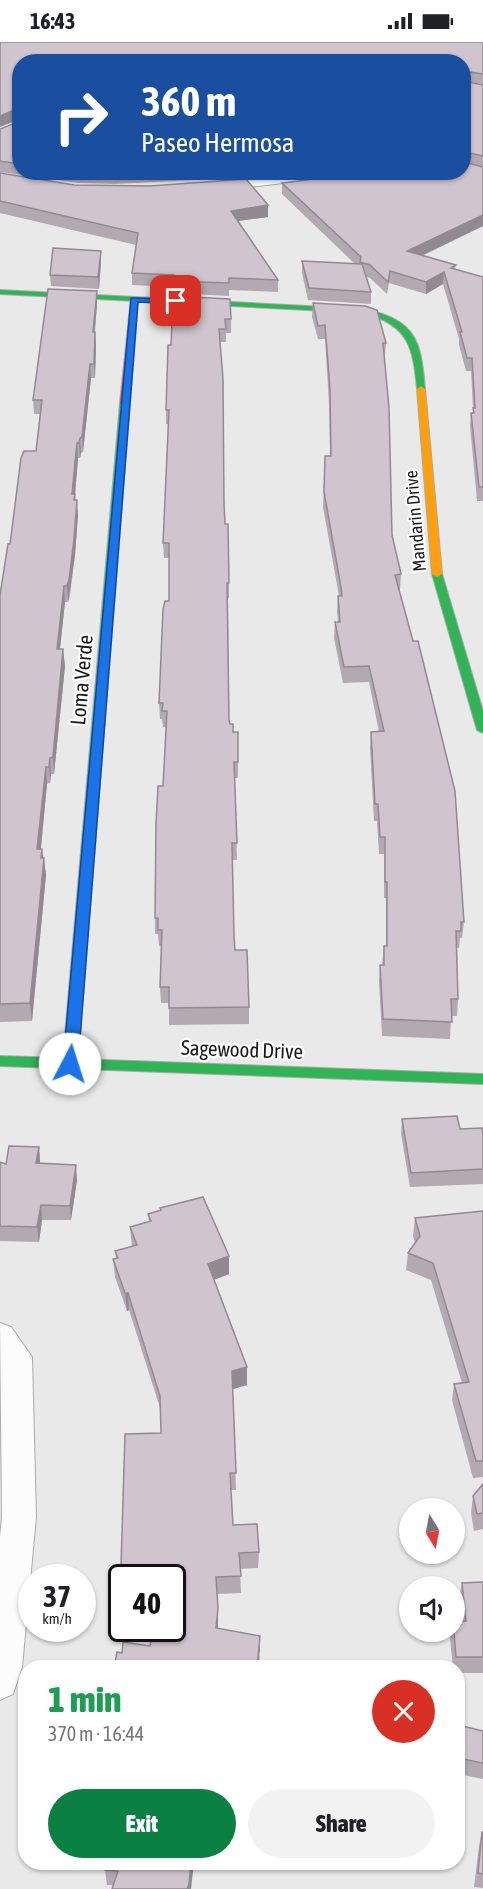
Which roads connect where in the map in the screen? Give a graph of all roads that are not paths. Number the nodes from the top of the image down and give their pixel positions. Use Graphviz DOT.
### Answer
graph roads {
  1 [pos="252,180"];
  2 [pos="200,189"];
  3 [pos="0,292"];
  4 [pos="134,300"];
  5 [pos="483,730"];
  6 [pos="0,1061"];
  7 [pos="70,1064"];
  8 [pos="483,1079"];
  9 [pos="1,1337"];
  10 [pos="0,1682"];
  1 -- 2 [label="street"];
  3 -- 4 [label="street"];
  4 -- 5 [label="street, Mandarin Drive"];
  4 -- 7 [label="street, Loma Verde"];
  6 -- 7 [label="street, Sagewood Drive"];
  7 -- 8 [label="street, Sagewood Drive"];
  9 -- 10 [label="street"];
}
